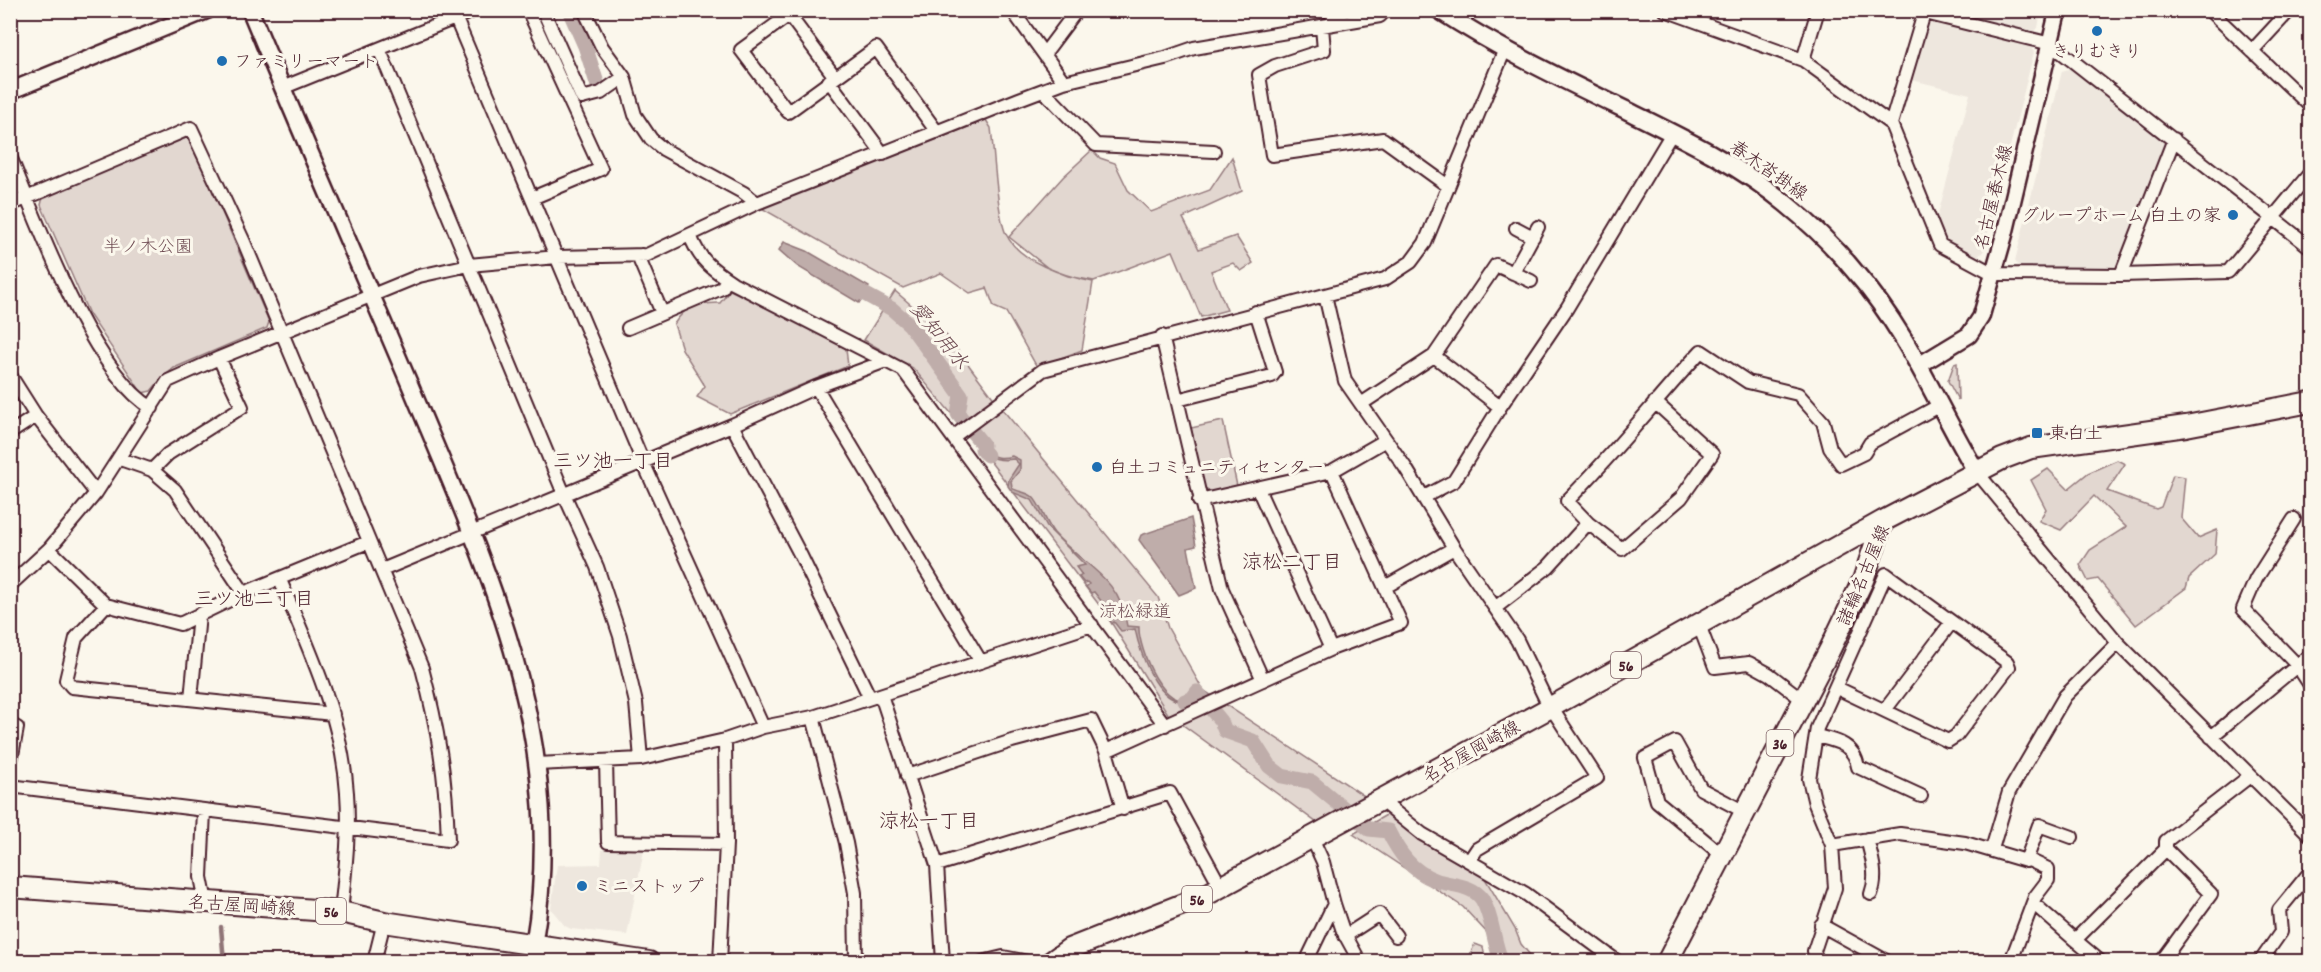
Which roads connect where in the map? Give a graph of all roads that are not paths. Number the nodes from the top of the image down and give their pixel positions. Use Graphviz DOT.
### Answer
graph roads {
  1 [pos="208,10"];
  2 [pos="250,10"];
  3 [pos="475,10"];
  4 [pos="528,10"];
  5 [pos="543,10"];
  6 [pos="584,10"];
  7 [pos="1077,10"];
  8 [pos="1333,10"];
  9 [pos="1340,10"];
  10 [pos="1385,10"];
  11 [pos="1439,10"];
  12 [pos="1665,10"];
  13 [pos="1818,10"];
  14 [pos="2058,10"];
  15 [pos="2209,10"];
  16 [pos="2290,10"];
  17 [pos="1012,11"];
  18 [pos="1925,12"];
  19 [pos="456,19"];
  20 [pos="1322,27"];
  21 [pos="2051,44"];
  22 [pos="1504,49"];
  23 [pos="380,51"];
  24 [pos="2252,51"];
  25 [pos="1044,54"];
  26 [pos="1803,60"];
  27 [pos="624,78"];
  28 [pos="832,79"];
  29 [pos="1064,82"];
  30 [pos="282,88"];
  31 [pos="1043,90"];
  32 [pos="10,91"];
  33 [pos="2310,106"];
  34 [pos="1891,124"];
  35 [pos="938,132"];
  36 [pos="1672,133"];
  37 [pos="2174,139"];
  38 [pos="1214,151"];
  39 [pos="883,154"];
  40 [pos="10,156"];
  41 [pos="2310,173"];
  42 [pos="1448,186"];
  43 [pos="27,198"];
  44 [pos="532,198"];
  45 [pos="757,203"];
  46 [pos="10,205"];
  47 [pos="2272,217"];
  48 [pos="1516,228"];
  49 [pos="690,235"];
  50 [pos="2310,247"];
  51 [pos="641,255"];
  52 [pos="557,257"];
  53 [pos="469,265"];
  54 [pos="1513,273"];
  55 [pos="1994,274"];
  56 [pos="2121,275"];
  57 [pos="728,279"];
  58 [pos="1531,281"];
  59 [pos="371,294"];
  60 [pos="1325,296"];
  61 [pos="1256,312"];
  62 [pos="662,313"];
  63 [pos="627,328"];
  64 [pos="281,331"];
  65 [pos="1162,336"];
  66 [pos="1434,356"];
  67 [pos="219,358"];
  68 [pos="886,361"];
  69 [pos="1921,364"];
  70 [pos="10,375"];
  71 [pos="816,387"];
  72 [pos="1177,400"];
  73 [pos="1655,402"];
  74 [pos="2310,402"];
  75 [pos="1361,404"];
  76 [pos="1940,405"];
  77 [pos="1500,407"];
  78 [pos="152,408"];
  79 [pos="36,416"];
  80 [pos="732,425"];
  81 [pos="10,433"];
  82 [pos="956,436"];
  83 [pos="1386,440"];
  84 [pos="120,459"];
  85 [pos="643,462"];
  86 [pos="152,470"];
  87 [pos="1332,471"];
  88 [pos="1976,471"];
  89 [pos="1258,489"];
  90 [pos="96,493"];
  91 [pos="564,494"];
  92 [pos="1424,497"];
  93 [pos="1199,501"];
  94 [pos="2294,519"];
  95 [pos="1883,520"];
  96 [pos="1588,523"];
  97 [pos="472,534"];
  98 [pos="368,542"];
  99 [pos="1454,548"];
  100 [pos="49,549"];
  101 [pos="1877,569"];
  102 [pos="382,570"];
  103 [pos="280,580"];
  104 [pos="10,585"];
  105 [pos="1385,587"];
  106 [pos="244,593"];
  107 [pos="106,605"];
  108 [pos="1495,608"];
  109 [pos="199,615"];
  110 [pos="1952,623"];
  111 [pos="1092,625"];
  112 [pos="1699,625"];
  113 [pos="2118,643"];
  114 [pos="1331,649"];
  115 [pos="2310,655"];
  116 [pos="981,662"];
  117 [pos="2298,665"];
  118 [pos="1263,680"];
  119 [pos="2310,685"];
  120 [pos="1837,688"];
  121 [pos="876,697"];
  122 [pos="191,699"];
  123 [pos="1803,700"];
  124 [pos="1551,707"];
  125 [pos="1885,710"];
  126 [pos="333,714"];
  127 [pos="813,717"];
  128 [pos="10,724"];
  129 [pos="1165,725"];
  130 [pos="763,726"];
  131 [pos="1816,736"];
  132 [pos="2211,737"];
  133 [pos="725,740"];
  134 [pos="1106,751"];
  135 [pos="641,759"];
  136 [pos="606,761"];
  137 [pos="537,764"];
  138 [pos="10,766"];
  139 [pos="907,776"];
  140 [pos="2250,776"];
  141 [pos="10,786"];
  142 [pos="1921,796"];
  143 [pos="1374,804"];
  144 [pos="1123,808"];
  145 [pos="204,811"];
  146 [pos="1745,812"];
  147 [pos="348,828"];
  148 [pos="2310,835"];
  149 [pos="2072,837"];
  150 [pos="1312,838"];
  151 [pos="1867,839"];
  152 [pos="726,844"];
  153 [pos="1832,845"];
  154 [pos="1992,849"];
  155 [pos="2166,849"];
  156 [pos="1722,855"];
  157 [pos="2026,859"];
  158 [pos="1469,861"];
  159 [pos="937,865"];
  160 [pos="2310,872"];
  161 [pos="10,886"];
  162 [pos="1221,887"];
  163 [pos="1870,894"];
  164 [pos="206,903"];
  165 [pos="2033,903"];
  166 [pos="1334,904"];
  167 [pos="341,912"];
  168 [pos="384,922"];
  169 [pos="1821,925"];
  170 [pos="1346,936"];
  171 [pos="1396,936"];
  172 [pos="2075,940"];
  173 [pos="533,952"];
  174 [pos="568,955"];
  175 [pos="2011,961"];
  176 [pos="374,962"];
  177 [pos="649,962"];
  178 [pos="720,962"];
  179 [pos="856,962"];
  180 [pos="943,962"];
  181 [pos="982,962"];
  182 [pos="1028,962"];
  183 [pos="1051,962"];
  184 [pos="1306,962"];
  185 [pos="1360,962"];
  186 [pos="1618,962"];
  187 [pos="1667,962"];
  188 [pos="1817,962"];
  189 [pos="1888,962"];
  190 [pos="2101,962"];
  191 [pos="2160,962"];
  192 [pos="2260,962"];
  1 -- 32 [label="street"];
  2 -- 30 [label="street"];
  3 -- 19 [label="street"];
  4 -- 44 [label="street"];
  5 -- 27 [label="street"];
  6 -- 27 [label="street"];
  7 -- 25 [label="street"];
  8 -- 9 [label="main road"];
  10 -- 20 [label="street"];
  11 -- 22 [label="main road, 春木沓掛線"];
  12 -- 26 [label="street"];
  13 -- 26 [label="street"];
  14 -- 21 [label="street, 名古屋春木線"];
  15 -- 24 [label="street"];
  16 -- 24 [label="street"];
  17 -- 25 [label="street"];
  18 -- 21 [label="street"];
  18 -- 34 [label="street"];
  19 -- 23 [label="street"];
  19 -- 44 [label="street"];
  20 -- 29 [label="street"];
  20 -- 42 [label="street"];
  21 -- 37 [label="street"];
  21 -- 55 [label="street, 名古屋春木線"];
  22 -- 36 [label="main road, 春木沓掛線"];
  22 -- 42 [label="street"];
  23 -- 30 [label="street"];
  23 -- 53 [label="street"];
  24 -- 33 [label="street"];
  25 -- 29 [label="street"];
  26 -- 34 [label="street"];
  27 -- 45 [label="street"];
  28 -- 28 [label="street"];
  28 -- 35 [label="street"];
  28 -- 39 [label="street"];
  29 -- 31 [label="street"];
  30 -- 59 [label="street"];
  31 -- 35 [label="street"];
  31 -- 38 [label="street"];
  34 -- 55 [label="street"];
  35 -- 39 [label="street"];
  36 -- 69 [label="main road, 春木沓掛線"];
  36 -- 77 [label="street"];
  37 -- 47 [label="street"];
  37 -- 56 [label="street"];
  39 -- 45 [label="street"];
  40 -- 43 [label="street"];
  41 -- 47 [label="street"];
  42 -- 60 [label="street"];
  43 -- 46 [label="street"];
  43 -- 64 [label="street"];
  43 -- 78 [label="street"];
  44 -- 52 [label="street"];
  45 -- 49 [label="street"];
  47 -- 50 [label="street"];
  47 -- 56 [label="street"];
  48 -- 54 [label="street"];
  49 -- 51 [label="street"];
  49 -- 57 [label="street"];
  51 -- 52 [label="street"];
  51 -- 62 [label="street"];
  52 -- 53 [label="street"];
  52 -- 85 [label="street"];
  53 -- 59 [label="street"];
  53 -- 91 [label="street"];
  54 -- 58 [label="street"];
  54 -- 66 [label="street"];
  55 -- 56 [label="street"];
  55 -- 69 [label="street, 名古屋春木線"];
  57 -- 62 [label="street"];
  57 -- 68 [label="street"];
  59 -- 64 [label="street"];
  59 -- 97 [label="street"];
  60 -- 61 [label="street"];
  60 -- 75 [label="street"];
  61 -- 65 [label="street"];
  61 -- 72 [label="street"];
  62 -- 63 [label="street"];
  64 -- 67 [label="street"];
  64 -- 98 [label="street"];
  65 -- 72 [label="street"];
  65 -- 82 [label="street"];
  66 -- 75 [label="street"];
  66 -- 77 [label="street"];
  67 -- 78 [label="street"];
  67 -- 86 [label="street"];
  68 -- 71 [label="street"];
  68 -- 82 [label="street"];
  69 -- 76 [label="main road, 春木沓掛線"];
  70 -- 79 [label="street"];
  71 -- 80 [label="street"];
  71 -- 116 [label="street"];
  72 -- 93 [label="street"];
  73 -- 76 [label="street"];
  73 -- 96 [label="street"];
  73 -- 96 [label="street"];
  74 -- 88 [label="main road, 諸輪名古屋線"];
  75 -- 83 [label="street"];
  76 -- 88 [label="main road, 春木沓掛線"];
  77 -- 92 [label="street"];
  78 -- 84 [label="street"];
  79 -- 81 [label="street"];
  79 -- 90 [label="street"];
  80 -- 85 [label="street"];
  80 -- 121 [label="street"];
  82 -- 111 [label="street"];
  83 -- 87 [label="street"];
  83 -- 92 [label="street"];
  84 -- 86 [label="street"];
  84 -- 90 [label="street"];
  85 -- 91 [label="street"];
  85 -- 130 [label="street"];
  86 -- 106 [label="street"];
  87 -- 89 [label="street"];
  87 -- 105 [label="street"];
  88 -- 95 [label="main road, 諸輪名古屋線"];
  88 -- 113 [label="street"];
  89 -- 93 [label="street"];
  89 -- 114 [label="street"];
  90 -- 100 [label="street"];
  91 -- 97 [label="street"];
  91 -- 135 [label="street"];
  92 -- 99 [label="street"];
  93 -- 118 [label="street"];
  94 -- 117 [label="street"];
  95 -- 101 [label="main road, 諸輪名古屋線 / 36"];
  95 -- 112 [label="main road, 名古屋岡崎線 / 56"];
  96 -- 108 [label="street"];
  97 -- 102 [label="street"];
  97 -- 137 [label="street"];
  98 -- 102 [label="street"];
  98 -- 103 [label="street"];
  99 -- 105 [label="street"];
  99 -- 108 [label="street"];
  100 -- 104 [label="street"];
  100 -- 107 [label="street"];
  101 -- 110 [label="street"];
  101 -- 120 [label="street"];
  101 -- 123 [label="main road, 諸輪名古屋線 / 36"];
  102 -- 147 [label="street"];
  103 -- 106 [label="street"];
  103 -- 126 [label="street"];
  105 -- 114 [label="street"];
  106 -- 109 [label="street"];
  107 -- 109 [label="street"];
  107 -- 122 [label="street"];
  108 -- 124 [label="street"];
  109 -- 122 [label="street"];
  110 -- 125 [label="street"];
  110 -- 125 [label="street"];
  111 -- 116 [label="street"];
  111 -- 129 [label="street"];
  112 -- 123 [label="street"];
  112 -- 124 [label="main road, 名古屋岡崎線 / 56"];
  113 -- 132 [label="street"];
  113 -- 154 [label="street"];
  114 -- 118 [label="street"];
  115 -- 117 [label="street"];
  116 -- 121 [label="street"];
  117 -- 119 [label="street"];
  117 -- 132 [label="street"];
  118 -- 129 [label="street"];
  120 -- 125 [label="street"];
  120 -- 131 [label="street"];
  121 -- 127 [label="street"];
  121 -- 139 [label="street"];
  122 -- 126 [label="street"];
  123 -- 146 [label="main road, 諸輪名古屋線 / 36"];
  124 -- 143 [label="main road, 名古屋岡崎線 / 56"];
  124 -- 158 [label="street"];
  126 -- 147 [label="street"];
  127 -- 130 [label="street"];
  127 -- 179 [label="street"];
  128 -- 138 [label="street"];
  129 -- 134 [label="street"];
  130 -- 133 [label="street"];
  131 -- 142 [label="street"];
  131 -- 153 [label="street"];
  132 -- 140 [label="street"];
  133 -- 135 [label="street"];
  133 -- 152 [label="street"];
  134 -- 139 [label="street"];
  134 -- 144 [label="street"];
  135 -- 136 [label="street"];
  136 -- 137 [label="street"];
  136 -- 152 [label="street"];
  137 -- 173 [label="street"];
  139 -- 159 [label="street"];
  140 -- 148 [label="street"];
  140 -- 155 [label="street"];
  141 -- 145 [label="street"];
  143 -- 150 [label="main road, 名古屋岡崎線 / 56"];
  143 -- 158 [label="street"];
  144 -- 159 [label="street"];
  144 -- 162 [label="street"];
  145 -- 147 [label="street"];
  145 -- 164 [label="street"];
  146 -- 156 [label="main road, 諸輪名古屋線 / 36"];
  146 -- 156 [label="street"];
  147 -- 167 [label="street"];
  149 -- 157 [label="street"];
  150 -- 162 [label="main road, 名古屋岡崎線 / 56"];
  150 -- 166 [label="street"];
  151 -- 153 [label="street"];
  151 -- 154 [label="street"];
  151 -- 163 [label="street"];
  152 -- 178 [label="street"];
  153 -- 169 [label="street"];
  154 -- 157 [label="street"];
  155 -- 172 [label="street"];
  155 -- 191 [label="street"];
  156 -- 187 [label="main road, 諸輪名古屋線 / 36"];
  157 -- 165 [label="street"];
  158 -- 186 [label="street"];
  159 -- 180 [label="street"];
  160 -- 192 [label="street"];
  161 -- 164 [label="main road, 名古屋岡崎線 / 56"];
  162 -- 183 [label="main road, 名古屋岡崎線 / 56"];
  164 -- 167 [label="main road, 名古屋岡崎線 / 56"];
  165 -- 172 [label="street"];
  165 -- 175 [label="street"];
  166 -- 170 [label="street"];
  166 -- 184 [label="street"];
  167 -- 168 [label="main road, 名古屋岡崎線 / 56"];
  168 -- 173 [label="main road, 名古屋岡崎線 / 56"];
  168 -- 176 [label="street"];
  169 -- 188 [label="street"];
  169 -- 189 [label="street"];
  170 -- 171 [label="street"];
  170 -- 185 [label="street"];
  172 -- 190 [label="street"];
  173 -- 174 [label="main road, 名古屋岡崎線 / 56"];
  174 -- 177 [label="main road, 名古屋岡崎線 / 56"];
  181 -- 182 [label="street"];
}
